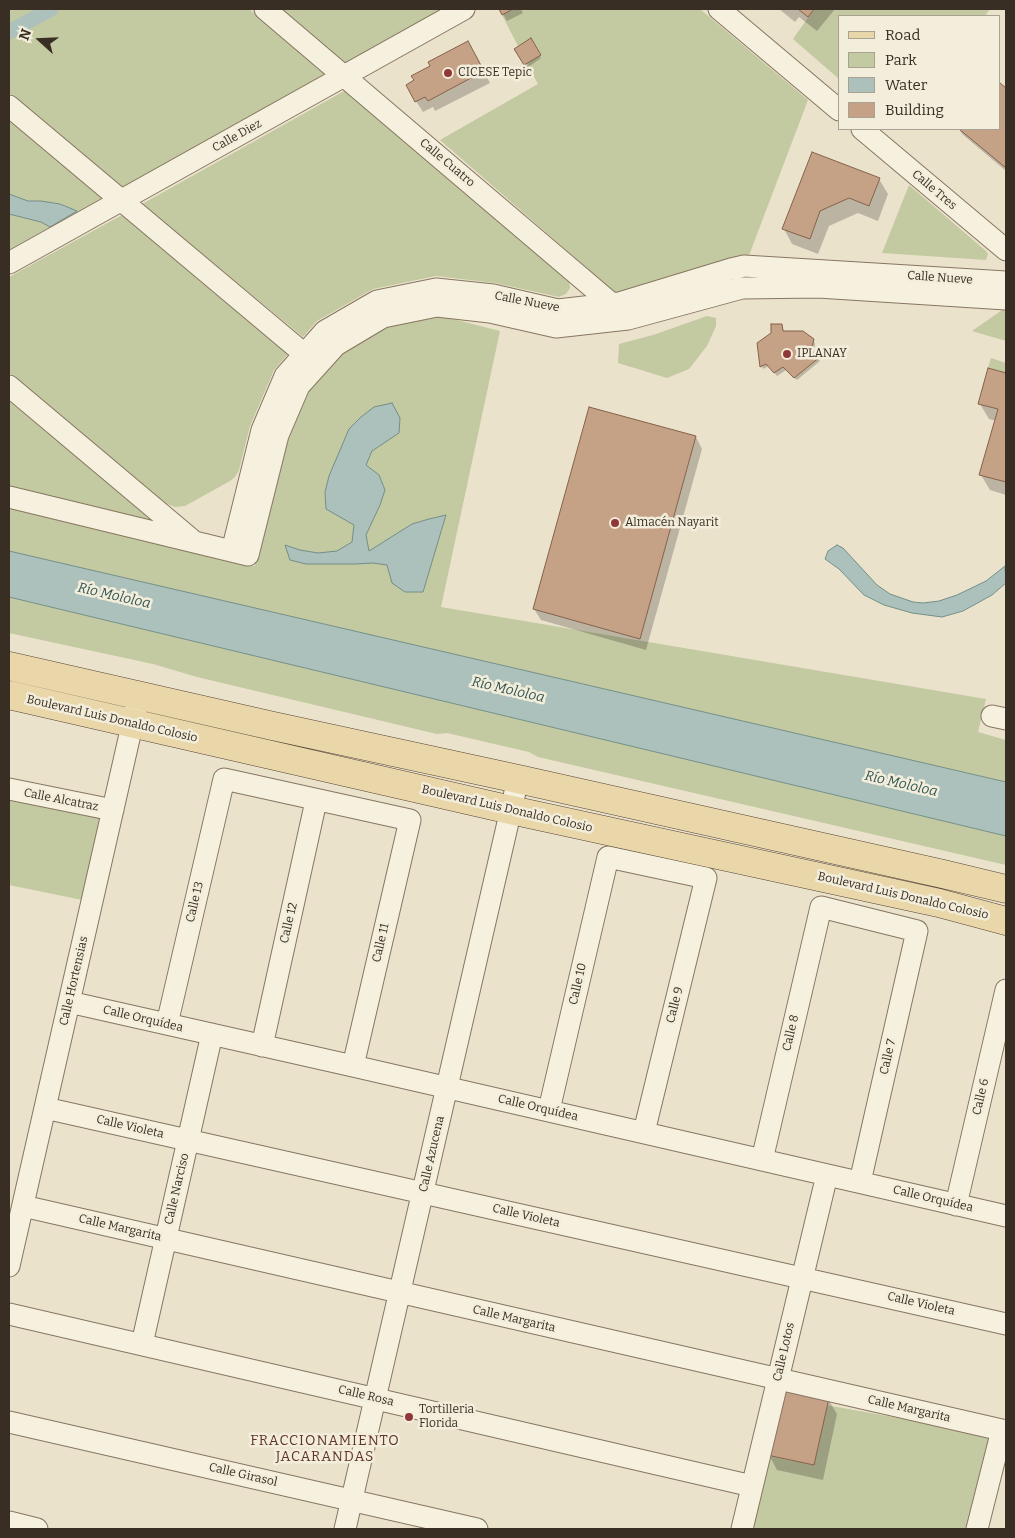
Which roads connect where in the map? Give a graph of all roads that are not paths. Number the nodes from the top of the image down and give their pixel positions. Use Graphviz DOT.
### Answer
graph roads {
  1 [pos="265,9"];
  2 [pos="464,9"];
  3 [pos="719,9"];
  4 [pos="344,76"];
  5 [pos="9,106"];
  6 [pos="838,109"];
  7 [pos="863,130"];
  8 [pos="121,200"];
  9 [pos="1006,250"];
  10 [pos="9,263"];
  11 [pos="1006,282"];
  12 [pos="1006,299"];
  13 [pos="612,304"];
  14 [pos="628,319"];
  15 [pos="311,360"];
  16 [pos="9,386"];
  17 [pos="9,497"];
  18 [pos="195,542"];
  19 [pos="9,666"];
  20 [pos="9,695"];
  21 [pos="139,696"];
  22 [pos="132,724"];
  23 [pos="272,726"];
  24 [pos="518,779"];
  25 [pos="10,793"];
  26 [pos="316,801"];
  27 [pos="113,810"];
  28 [pos="511,810"];
  29 [pos="706,878"];
  30 [pos="1006,890"];
  31 [pos="1006,921"];
  32 [pos="917,932"];
  33 [pos="1006,990"];
  34 [pos="69,1002"];
  35 [pos="167,1024"];
  36 [pos="212,1034"];
  37 [pos="262,1046"];
  38 [pos="353,1066"];
  39 [pos="448,1088"];
  40 [pos="45,1108"];
  41 [pos="549,1110"];
  42 [pos="644,1132"];
  43 [pos="188,1140"];
  44 [pos="762,1160"];
  45 [pos="827,1175"];
  46 [pos="860,1182"];
  47 [pos="423,1193"];
  48 [pos="956,1205"];
  49 [pos="22,1206"];
  50 [pos="1006,1216"];
  51 [pos="166,1239"];
  52 [pos="9,1266"];
  53 [pos="802,1278"];
  54 [pos="400,1292"];
  55 [pos="9,1314"];
  56 [pos="1006,1324"];
  57 [pos="142,1344"];
  58 [pos="778,1379"];
  59 [pos="376,1399"];
  60 [pos="9,1422"];
  61 [pos="1004,1431"];
  62 [pos="752,1486"];
  63 [pos="352,1500"];
  64 [pos="9,1522"];
  65 [pos="37,1529"];
  66 [pos="345,1529"];
  67 [pos="477,1529"];
  68 [pos="742,1529"];
  69 [pos="980,1529"];
  1 -- 4 [label="street, Calle Cuatro"];
  2 -- 4 [label="street, Calle Diez"];
  3 -- 6 [label="street"];
  4 -- 8 [label="street, Calle Diez"];
  4 -- 13 [label="street, Calle Cuatro"];
  5 -- 8 [label="street"];
  7 -- 9 [label="street, Calle Tres"];
  8 -- 10 [label="street, Calle Diez"];
  8 -- 15 [label="street"];
  11 -- 13 [label="street, Calle Nueve"];
  12 -- 14 [label="street, Calle Nueve"];
  13 -- 14 [label="street, Calle Cuatro"];
  13 -- 15 [label="street, Calle Nueve"];
  14 -- 15 [label="street, Calle Nueve"];
  15 -- 18 [label="street, Calle Nueve"];
  16 -- 18 [label="street"];
  17 -- 18 [label="street"];
  19 -- 21 [label="main road"];
  20 -- 22 [label="main road, Boulevard Luis Donaldo Colosio"];
  21 -- 22 [label="street, Calle Hortensias"];
  21 -- 23 [label="main road"];
  22 -- 23 [label="main road"];
  22 -- 27 [label="street, Calle Hortensias"];
  22 -- 28 [label="main road, Boulevard Luis Donaldo Colosio"];
  23 -- 24 [label="main road"];
  24 -- 28 [label="street, Calle Azucena"];
  24 -- 30 [label="main road"];
  25 -- 27 [label="street, Calle Alcatraz"];
  26 -- 35 [label="street, Calle 13"];
  26 -- 37 [label="street, Calle 12"];
  26 -- 38 [label="street, Calle 11"];
  27 -- 34 [label="street, Calle Hortensias"];
  28 -- 31 [label="main road, Boulevard Luis Donaldo Colosio"];
  28 -- 39 [label="street, Calle Azucena"];
  29 -- 41 [label="street, Calle 10"];
  29 -- 42 [label="street, Calle 9"];
  32 -- 44 [label="street, Calle 8"];
  32 -- 46 [label="street, Calle 7"];
  33 -- 48 [label="street, Calle 6"];
  34 -- 35 [label="street, Calle Orquídea"];
  34 -- 40 [label="street, Calle Hortensias"];
  35 -- 36 [label="street, Calle Orquídea"];
  36 -- 37 [label="street, Calle Orquídea"];
  36 -- 43 [label="street, Calle Narciso"];
  37 -- 38 [label="street, Calle Orquídea"];
  38 -- 39 [label="street, Calle Orquídea"];
  39 -- 41 [label="street, Calle Orquídea"];
  39 -- 47 [label="street, Calle Azucena"];
  40 -- 43 [label="street, Calle Violeta"];
  40 -- 49 [label="street, Calle Hortensias"];
  41 -- 42 [label="street, Calle Orquídea"];
  42 -- 44 [label="street, Calle Orquídea"];
  43 -- 47 [label="street, Calle Violeta"];
  43 -- 51 [label="street, Calle Narciso"];
  44 -- 45 [label="street, Calle Orquídea"];
  45 -- 46 [label="street, Calle Orquídea"];
  45 -- 53 [label="street, Calle Lotos"];
  46 -- 48 [label="street, Calle Orquídea"];
  47 -- 53 [label="street, Calle Violeta"];
  47 -- 54 [label="street, Calle Azucena"];
  48 -- 50 [label="street, Calle Orquídea"];
  49 -- 51 [label="street, Calle Margarita"];
  49 -- 52 [label="street, Calle Hortensias"];
  51 -- 54 [label="street, Calle Margarita"];
  51 -- 57 [label="street, Calle Narciso"];
  53 -- 56 [label="street, Calle Violeta"];
  53 -- 58 [label="street, Calle Lotos"];
  54 -- 58 [label="street, Calle Margarita"];
  54 -- 59 [label="street, Calle Azucena"];
  55 -- 57 [label="street, Calle Rosa"];
  57 -- 59 [label="street, Calle Rosa"];
  58 -- 61 [label="street, Calle Margarita"];
  58 -- 62 [label="street, Calle Lotos"];
  59 -- 62 [label="street, Calle Rosa"];
  59 -- 63 [label="street, Calle Azucena"];
  60 -- 63 [label="street, Calle Girasol"];
  61 -- 69 [label="street"];
  62 -- 68 [label="street, Calle Lotos"];
  63 -- 66 [label="street, Calle Azucena"];
  63 -- 67 [label="street, Calle Girasol"];
  64 -- 65 [label="street"];
}
